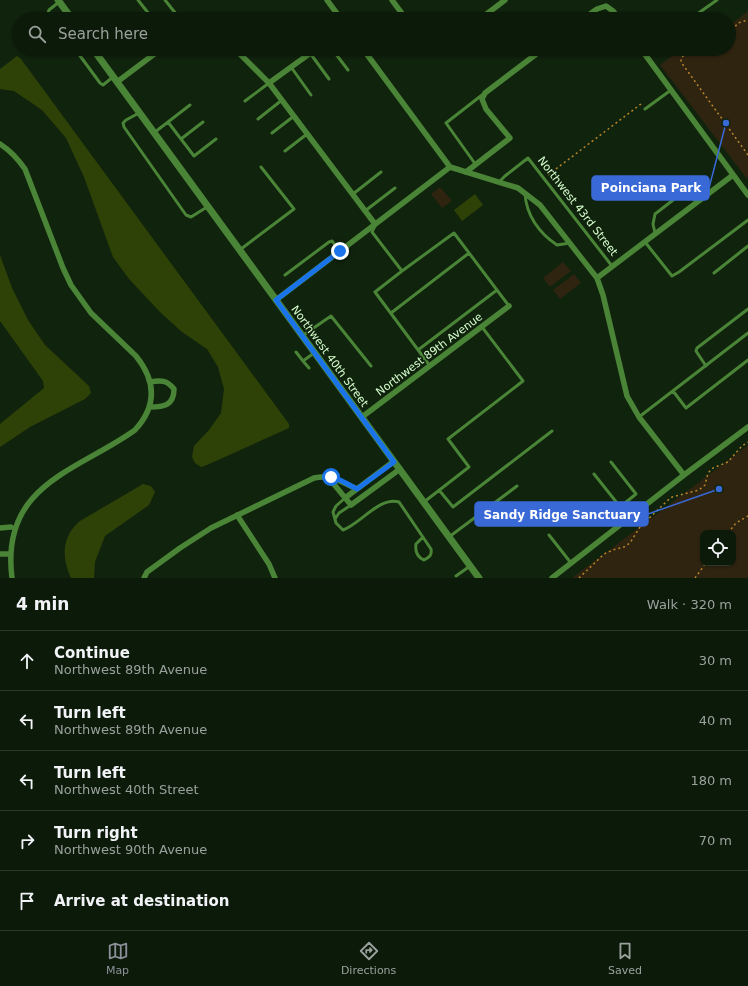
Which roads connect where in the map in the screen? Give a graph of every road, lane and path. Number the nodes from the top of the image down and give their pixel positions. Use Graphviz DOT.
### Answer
graph roads {
  1 [pos="138,0"];
  2 [pos="165,0"];
  3 [pos="327,0"];
  4 [pos="392,0"];
  5 [pos="505,0"];
  6 [pos="716,0"];
  7 [pos="60,1"];
  8 [pos="48,12"];
  9 [pos="67,12"];
  10 [pos="147,12"];
  11 [pos="174,12"];
  12 [pos="336,12"];
  13 [pos="401,12"];
  14 [pos="489,12"];
  15 [pos="593,12"];
  16 [pos="614,12"];
  17 [pos="700,12"];
  18 [pos="748,20"];
  19 [pos="736,26"];
  20 [pos="80,56"];
  21 [pos="98,56"];
  22 [pos="151,56"];
  23 [pos="242,56"];
  24 [pos="306,56"];
  25 [pos="312,56"];
  26 [pos="337,56"];
  27 [pos="368,56"];
  28 [pos="534,56"];
  29 [pos="646,56"];
  30 [pos="683,56"];
  31 [pos="291,68"];
  32 [pos="348,70"];
  33 [pos="330,79"];
  34 [pos="115,80"];
  35 [pos="269,83"];
  36 [pos="671,90"];
  37 [pos="485,93"];
  38 [pos="311,95"];
  39 [pos="282,100"];
  40 [pos="245,101"];
  41 [pos="190,105"];
  42 [pos="645,109"];
  43 [pos="139,113"];
  44 [pos="294,116"];
  45 [pos="258,119"];
  46 [pos="168,122"];
  47 [pos="203,122"];
  48 [pos="154,133"];
  49 [pos="272,133"];
  50 [pos="307,134"];
  51 [pos="181,139"];
  52 [pos="216,139"];
  53 [pos="0,144"];
  54 [pos="285,151"];
  55 [pos="748,155"];
  56 [pos="476,165"];
  57 [pos="261,167"];
  58 [pos="450,168"];
  59 [pos="381,172"];
  60 [pos="466,172"];
  61 [pos="733,174"];
  62 [pos="544,178"];
  63 [pos="499,182"];
  64 [pos="395,188"];
  65 [pos="525,193"];
  66 [pos="352,194"];
  67 [pos="748,195"];
  68 [pos="698,202"];
  69 [pos="207,206"];
  70 [pos="365,211"];
  71 [pos="748,220"];
  72 [pos="375,224"];
  73 [pos="655,233"];
  74 [pos="645,241"];
  75 [pos="570,243"];
  76 [pos="748,246"];
  77 [pos="239,250"];
  78 [pos="340,251"];
  79 [pos="469,253"];
  80 [pos="612,266"];
  81 [pos="402,272"];
  82 [pos="714,273"];
  83 [pos="285,275"];
  84 [pos="597,278"];
  85 [pos="497,290"];
  86 [pos="276,300"];
  87 [pos="509,306"];
  88 [pos="748,309"];
  89 [pos="391,313"];
  90 [pos="482,327"];
  91 [pos="748,333"];
  92 [pos="302,336"];
  93 [pos="418,350"];
  94 [pos="296,352"];
  95 [pos="314,353"];
  96 [pos="304,360"];
  97 [pos="748,360"];
  98 [pos="371,366"];
  99 [pos="430,366"];
  100 [pos="706,366"];
  101 [pos="310,368"];
  102 [pos="150,382"];
  103 [pos="673,391"];
  104 [pos="150,406"];
  105 [pos="362,417"];
  106 [pos="640,417"];
  107 [pos="748,427"];
  108 [pos="552,431"];
  109 [pos="748,442"];
  110 [pos="394,462"];
  111 [pos="611,462"];
  112 [pos="400,470"];
  113 [pos="594,474"];
  114 [pos="684,475"];
  115 [pos="328,477"];
  116 [pos="517,486"];
  117 [pos="357,489"];
  118 [pos="439,490"];
  119 [pos="345,498"];
  120 [pos="424,502"];
  121 [pos="351,505"];
  122 [pos="620,507"];
  123 [pos="237,515"];
  124 [pos="748,516"];
  125 [pos="629,518"];
  126 [pos="335,519"];
  127 [pos="11,527"];
  128 [pos="0,528"];
  129 [pos="730,530"];
  130 [pos="549,536"];
  131 [pos="423,537"];
  132 [pos="449,537"];
  133 [pos="0,554"];
  134 [pos="8,554"];
  135 [pos="572,563"];
  136 [pos="470,566"];
  137 [pos="704,566"];
  138 [pos="456,576"];
  139 [pos="12,578"];
  140 [pos="144,578"];
  141 [pos="275,578"];
  142 [pos="479,578"];
  143 [pos="552,578"];
  144 [pos="579,578"];
  145 [pos="695,578"];
  1 -- 10 [label="lane"];
  2 -- 11 [label="lane"];
  3 -- 12 [label="street"];
  4 -- 13 [label="street"];
  5 -- 14 [label="street"];
  6 -- 17 [label="lane"];
  7 -- 8 [label="lane"];
  7 -- 9 [label="street"];
  15 -- 16 [label="street"];
  18 -- 19 [label="path"];
  20 -- 34 [label="lane"];
  21 -- 34 [label="street, Northwest 40th Street"];
  22 -- 34 [label="street"];
  23 -- 35 [label="street"];
  24 -- 31 [label="street"];
  25 -- 33 [label="lane"];
  26 -- 32 [label="lane"];
  27 -- 58 [label="street"];
  28 -- 37 [label="street"];
  29 -- 36 [label="street"];
  30 -- 55 [label="path"];
  31 -- 35 [label="street"];
  31 -- 38 [label="lane"];
  34 -- 43 [label="street, Northwest 40th Street"];
  35 -- 39 [label="street"];
  35 -- 40 [label="lane"];
  36 -- 42 [label="lane"];
  36 -- 61 [label="street"];
  37 -- 56 [label="street"];
  37 -- 56 [label="lane"];
  39 -- 44 [label="street"];
  39 -- 45 [label="lane"];
  41 -- 46 [label="lane"];
  42 -- 62 [label="path"];
  43 -- 48 [label="street, Northwest 40th Street"];
  43 -- 69 [label="lane"];
  44 -- 49 [label="lane"];
  44 -- 50 [label="street"];
  46 -- 48 [label="lane"];
  46 -- 51 [label="lane"];
  47 -- 51 [label="lane"];
  48 -- 69 [label="street, Northwest 40th Street"];
  50 -- 54 [label="lane"];
  50 -- 66 [label="street"];
  51 -- 52 [label="lane"];
  53 -- 102 [label="street"];
  56 -- 60 [label="street"];
  57 -- 77 [label="lane"];
  58 -- 60 [label="street"];
  58 -- 72 [label="street"];
  59 -- 66 [label="lane"];
  60 -- 63 [label="street"];
  61 -- 67 [label="street"];
  61 -- 68 [label="street"];
  62 -- 63 [label="lane, Northwest 43rd Street"];
  62 -- 80 [label="lane, Northwest 43rd Street"];
  63 -- 65 [label="street"];
  64 -- 70 [label="lane"];
  65 -- 75 [label="street"];
  65 -- 75 [label="lane"];
  66 -- 70 [label="street"];
  68 -- 73 [label="street"];
  68 -- 73 [label="lane"];
  69 -- 77 [label="street, Northwest 40th Street"];
  70 -- 72 [label="street"];
  71 -- 74 [label="lane"];
  72 -- 78 [label="street"];
  72 -- 81 [label="lane"];
  73 -- 74 [label="street"];
  74 -- 80 [label="street"];
  75 -- 84 [label="street"];
  76 -- 82 [label="lane"];
  77 -- 86 [label="street, Northwest 40th Street"];
  78 -- 83 [label="lane"];
  78 -- 86 [label="street"];
  79 -- 81 [label="lane"];
  79 -- 85 [label="lane"];
  79 -- 89 [label="lane"];
  80 -- 84 [label="street"];
  81 -- 89 [label="lane"];
  84 -- 106 [label="street"];
  85 -- 87 [label="lane"];
  85 -- 93 [label="lane"];
  86 -- 92 [label="street, Northwest 40th Street"];
  87 -- 90 [label="street, Northwest 89th Avenue"];
  88 -- 100 [label="lane"];
  89 -- 93 [label="lane"];
  90 -- 99 [label="street, Northwest 89th Avenue"];
  90 -- 118 [label="lane"];
  91 -- 100 [label="lane"];
  92 -- 95 [label="street, Northwest 40th Street"];
  92 -- 98 [label="lane"];
  93 -- 99 [label="lane"];
  94 -- 96 [label="lane"];
  95 -- 96 [label="lane"];
  95 -- 105 [label="street, Northwest 40th Street"];
  96 -- 101 [label="lane"];
  97 -- 103 [label="lane"];
  99 -- 105 [label="street, Northwest 89th Avenue"];
  100 -- 103 [label="lane"];
  102 -- 104 [label="street"];
  102 -- 104 [label="street"];
  103 -- 106 [label="lane"];
  104 -- 127 [label="street"];
  105 -- 110 [label="street, Northwest 40th Street"];
  106 -- 114 [label="street"];
  107 -- 114 [label="street"];
  108 -- 118 [label="lane"];
  109 -- 144 [label="path"];
  110 -- 112 [label="street, Northwest 40th Street"];
  110 -- 117 [label="street"];
  111 -- 122 [label="lane"];
  112 -- 120 [label="street, Northwest 40th Street"];
  112 -- 121 [label="street"];
  113 -- 122 [label="lane"];
  114 -- 125 [label="street"];
  115 -- 117 [label="street"];
  115 -- 119 [label="street"];
  115 -- 123 [label="street"];
  116 -- 132 [label="lane"];
  117 -- 119 [label="street"];
  118 -- 120 [label="lane"];
  119 -- 121 [label="street"];
  119 -- 126 [label="lane"];
  120 -- 132 [label="street, Northwest 40th Street"];
  121 -- 126 [label="lane"];
  122 -- 125 [label="lane"];
  123 -- 140 [label="street"];
  123 -- 141 [label="street"];
  124 -- 129 [label="path"];
  125 -- 135 [label="street"];
  126 -- 131 [label="lane"];
  127 -- 128 [label="street"];
  127 -- 134 [label="street"];
  130 -- 135 [label="lane"];
  131 -- 131 [label="lane"];
  132 -- 136 [label="street, Northwest 40th Street"];
  133 -- 134 [label="street"];
  134 -- 139 [label="street"];
  135 -- 143 [label="street"];
  136 -- 138 [label="lane"];
  136 -- 142 [label="street, Northwest 40th Street"];
  137 -- 145 [label="path"];
}
